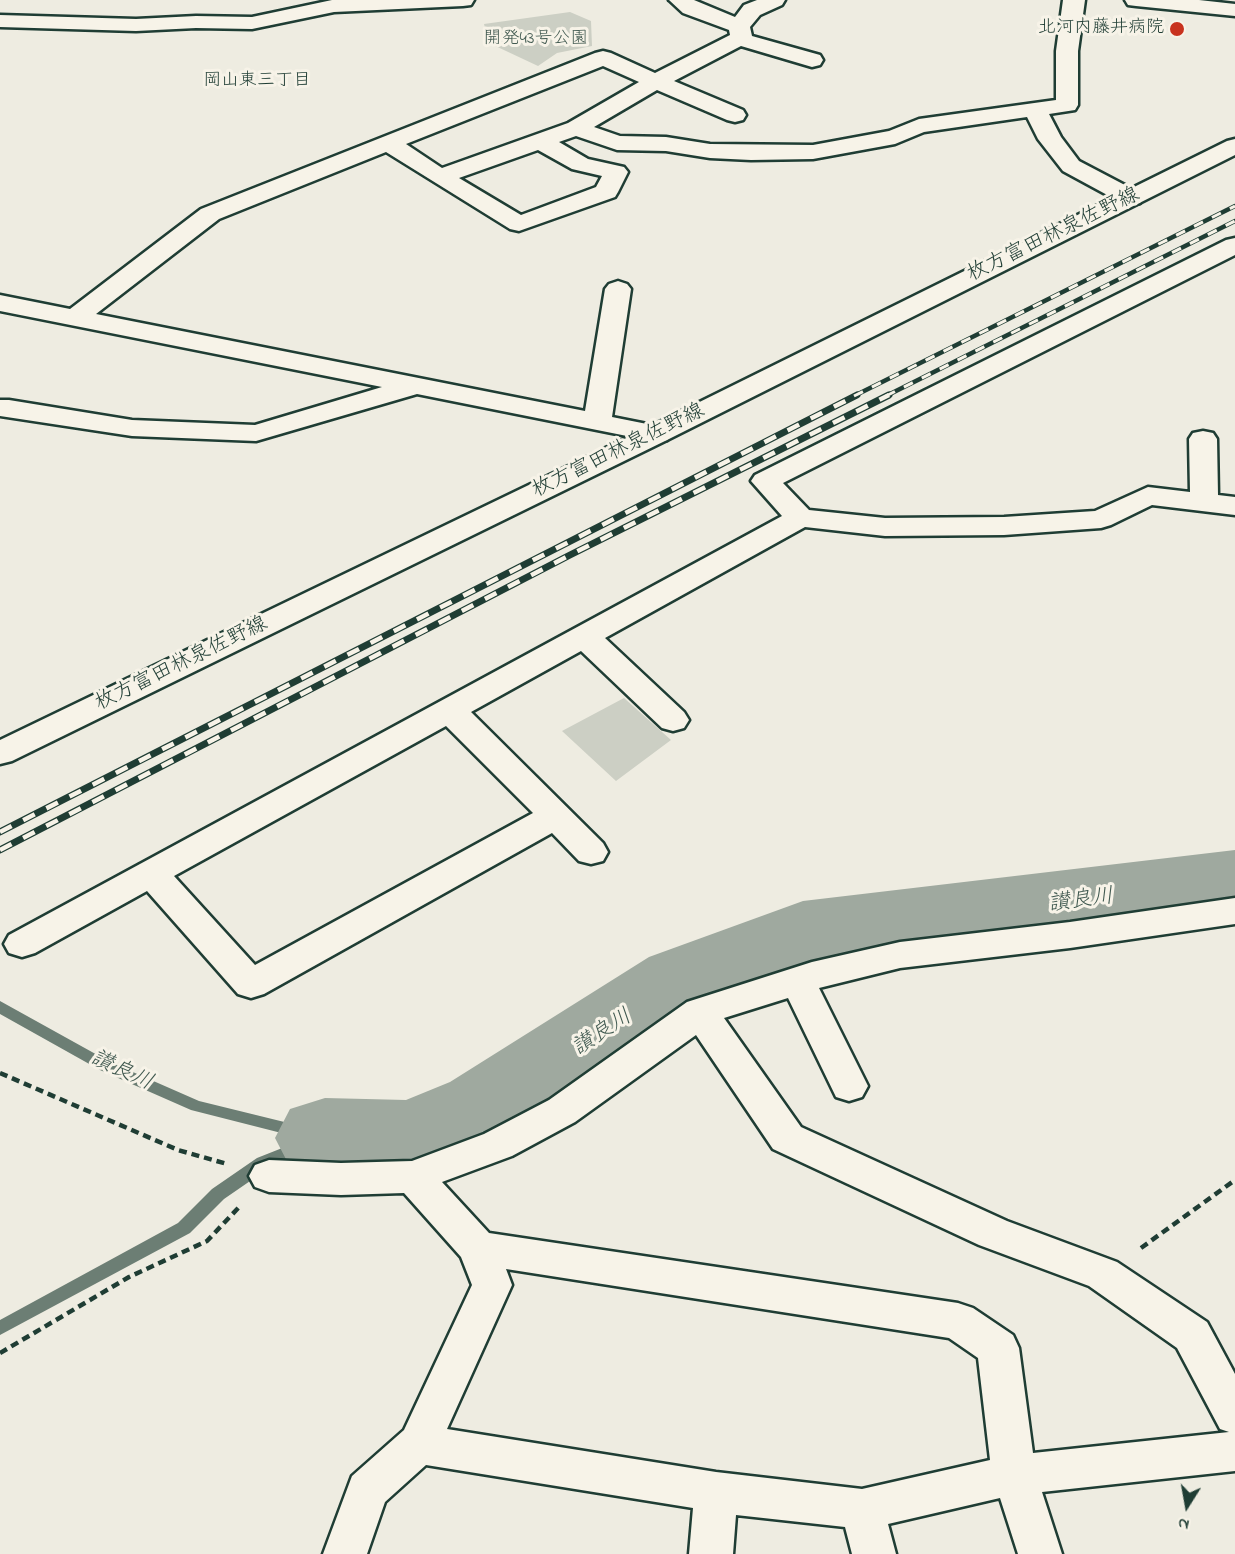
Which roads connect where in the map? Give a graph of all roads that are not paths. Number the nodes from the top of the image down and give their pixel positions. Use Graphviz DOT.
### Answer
graph roads {
  1 [pos="463,0"];
  2 [pos="680,0"];
  3 [pos="774,0"];
  4 [pos="1074,0"];
  5 [pos="1136,0"];
  6 [pos="421,1"];
  7 [pos="1235,9"];
  8 [pos="0,21"];
  9 [pos="739,33"];
  10 [pos="812,60"];
  11 [pos="656,81"];
  12 [pos="1035,110"];
  13 [pos="735,115"];
  14 [pos="576,128"];
  15 [pos="540,141"];
  16 [pos="388,143"];
  17 [pos="1235,146"];
  18 [pos="440,177"];
  19 [pos="1131,198"];
  20 [pos="1235,245"];
  21 [pos="618,289"];
  22 [pos="0,303"];
  23 [pos="75,318"];
  24 [pos="417,385"];
  25 [pos="0,408"];
  26 [pos="597,422"];
  27 [pos="657,434"];
  28 [pos="1203,439"];
  29 [pos="1204,502"];
  30 [pos="1235,506"];
  31 [pos="800,518"];
  32 [pos="584,636"];
  33 [pos="450,710"];
  34 [pos="673,720"];
  35 [pos="0,753"];
  36 [pos="555,816"];
  37 [pos="591,852"];
  38 [pos="151,874"];
  39 [pos="1235,911"];
  40 [pos="22,944"];
  41 [pos="798,981"];
  42 [pos="700,1012"];
  43 [pos="849,1086"];
  44 [pos="268,1176"];
  45 [pos="413,1177"];
  46 [pos="478,1248"];
  47 [pos="1235,1415"];
  48 [pos="418,1444"];
  49 [pos="1235,1451"];
  50 [pos="1014,1475"];
  51 [pos="716,1492"];
  52 [pos="862,1509"];
  53 [pos="345,1554"];
  54 [pos="711,1554"];
  55 [pos="874,1554"];
  56 [pos="1040,1554"];
  1 -- 6 [label="street"];
  2 -- 9 [label="street"];
  3 -- 9 [label="street"];
  4 -- 12 [label="street"];
  5 -- 7 [label="street"];
  6 -- 8 [label="street"];
  9 -- 10 [label="street"];
  9 -- 11 [label="street"];
  11 -- 13 [label="street"];
  11 -- 14 [label="street"];
  11 -- 16 [label="street"];
  12 -- 14 [label="street"];
  12 -- 19 [label="street"];
  14 -- 15 [label="street"];
  15 -- 18 [label="street"];
  15 -- 18 [label="street"];
  16 -- 18 [label="street"];
  16 -- 23 [label="street"];
  17 -- 19 [label="street, 枚方富田林泉佐野線"];
  19 -- 27 [label="street, 枚方富田林泉佐野線"];
  20 -- 31 [label="street"];
  21 -- 26 [label="street"];
  22 -- 23 [label="street"];
  23 -- 24 [label="street"];
  24 -- 25 [label="street"];
  24 -- 26 [label="street"];
  26 -- 27 [label="street"];
  27 -- 35 [label="street, 枚方富田林泉佐野線"];
  28 -- 29 [label="street"];
  29 -- 30 [label="street"];
  29 -- 31 [label="street"];
  31 -- 32 [label="street"];
  32 -- 33 [label="street"];
  32 -- 34 [label="street"];
  33 -- 36 [label="street"];
  33 -- 38 [label="street"];
  36 -- 37 [label="street"];
  36 -- 38 [label="street"];
  38 -- 40 [label="street"];
  39 -- 41 [label="street"];
  41 -- 42 [label="street"];
  41 -- 43 [label="street"];
  42 -- 45 [label="street"];
  42 -- 47 [label="street"];
  44 -- 45 [label="street"];
  45 -- 46 [label="street"];
  46 -- 48 [label="street"];
  46 -- 50 [label="street"];
  48 -- 51 [label="street"];
  48 -- 53 [label="street"];
  49 -- 50 [label="street"];
  50 -- 52 [label="street"];
  50 -- 56 [label="street"];
  51 -- 52 [label="street"];
  51 -- 54 [label="street"];
  52 -- 55 [label="street"];
}
